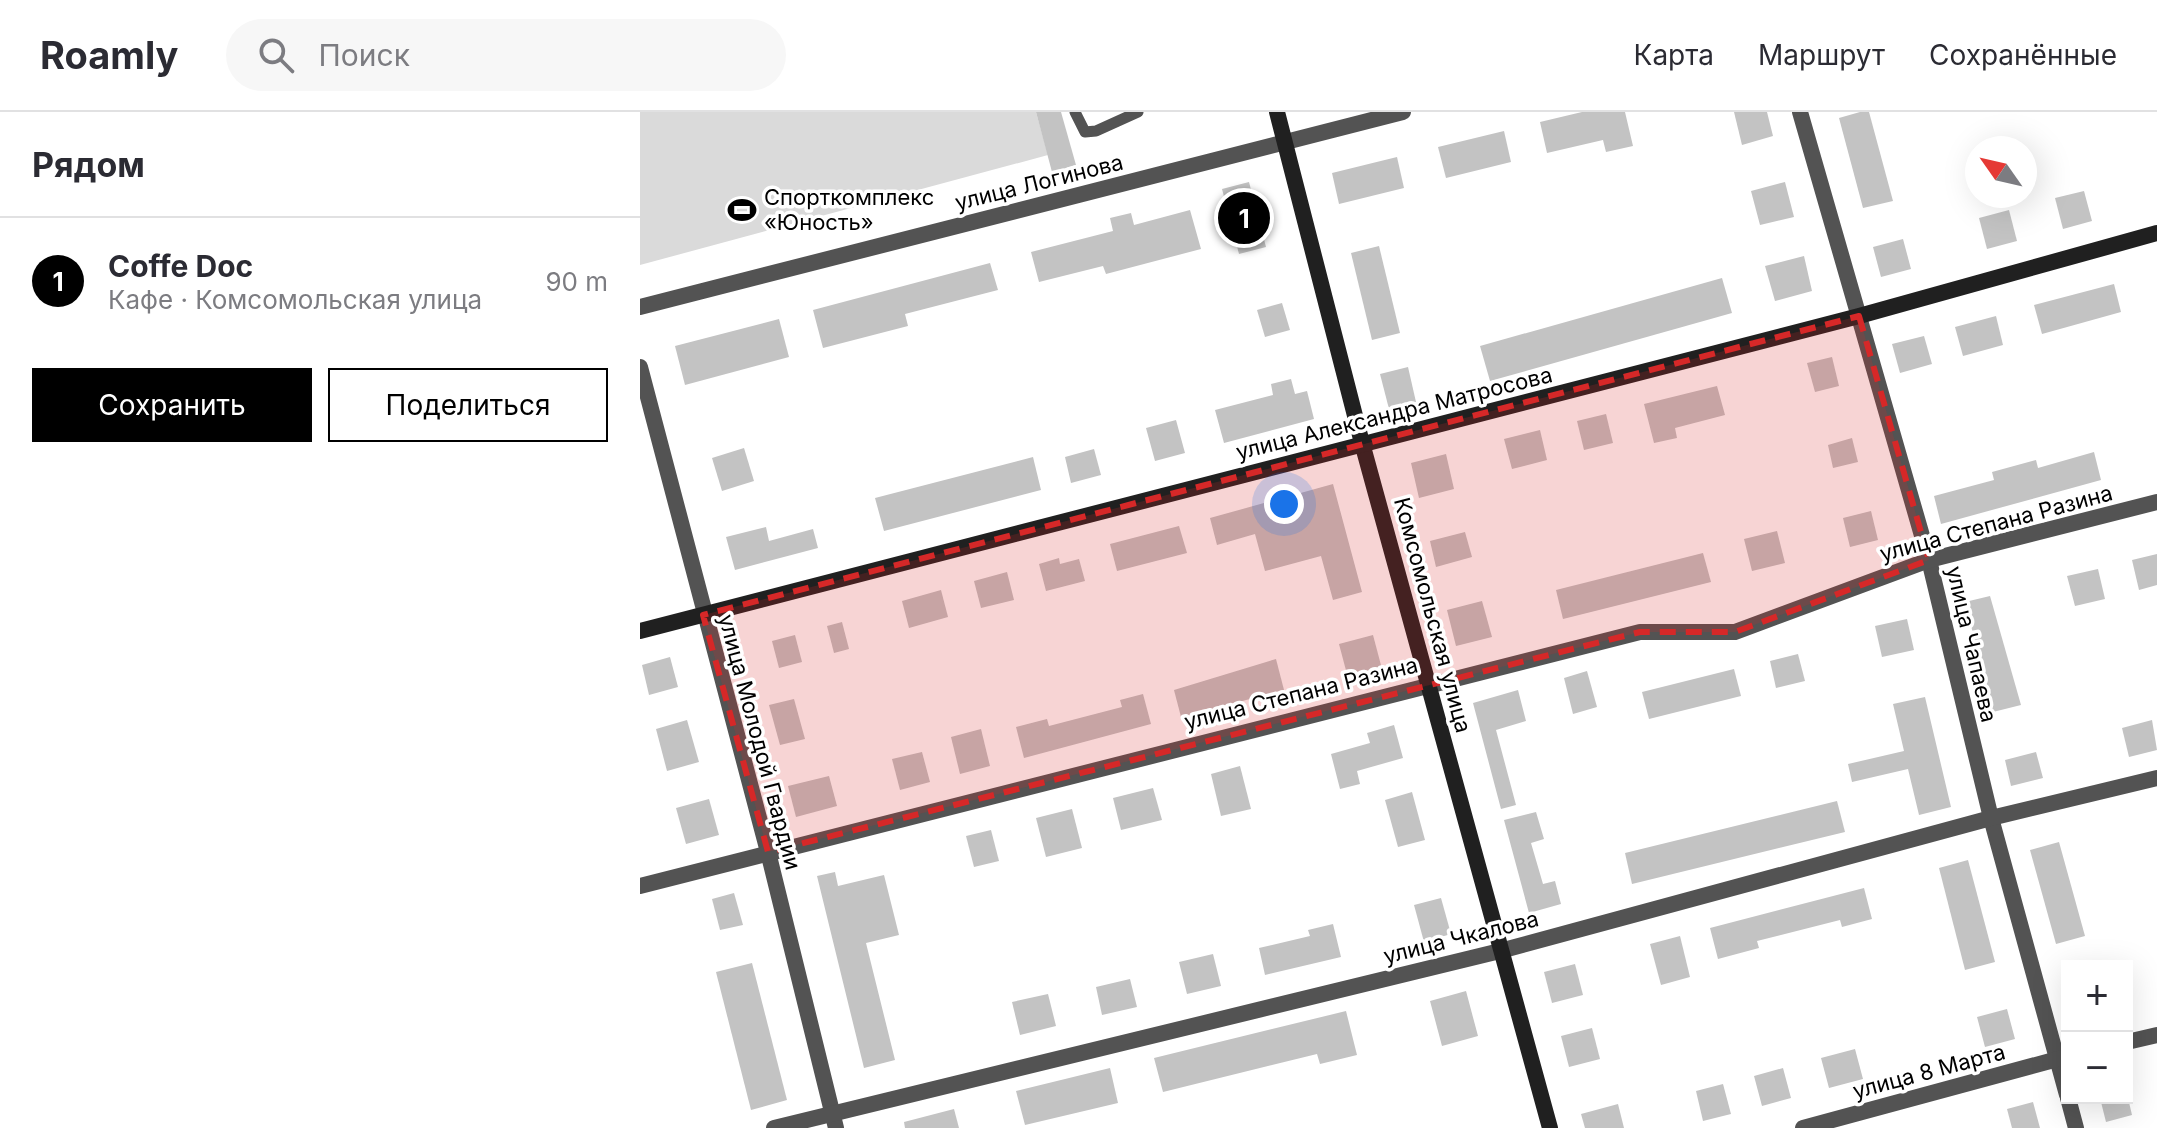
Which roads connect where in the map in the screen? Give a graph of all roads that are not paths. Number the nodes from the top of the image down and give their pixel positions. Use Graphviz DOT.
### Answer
graph roads {
  1 [pos="1075,112"];
  2 [pos="1138,112"];
  3 [pos="1277,112"];
  4 [pos="1403,112"];
  5 [pos="1800,112"];
  6 [pos="1285,141"];
  7 [pos="2157,233"];
  8 [pos="640,307"];
  9 [pos="1859,316"];
  10 [pos="640,367"];
  11 [pos="1362,443"];
  12 [pos="2157,502"];
  13 [pos="1929,560"];
  14 [pos="703,615"];
  15 [pos="640,631"];
  16 [pos="1430,683"];
  17 [pos="2157,778"];
  18 [pos="1991,818"];
  19 [pos="768,852"];
  20 [pos="640,886"];
  21 [pos="1500,951"];
  22 [pos="2157,1035"];
  23 [pos="2133,1041"];
  24 [pos="2061,1055"];
  25 [pos="2061,1058"];
  26 [pos="2069,1104"];
  27 [pos="835,1120"];
  28 [pos="774,1128"];
  29 [pos="1550,1128"];
  30 [pos="1803,1128"];
  31 [pos="2076,1128"];
  1 -- 2 [label="lane"];
  3 -- 6 [label="street, Комсомольская улица"];
  4 -- 6 [label="street, улица Логинова"];
  5 -- 9 [label="street, улица Чапаева"];
  6 -- 8 [label="street, улица Логинова"];
  6 -- 11 [label="street, Комсомольская улица"];
  7 -- 9 [label="street, улица Александра Матросова"];
  9 -- 11 [label="street, улица Александра Матросова"];
  9 -- 13 [label="street, улица Чапаева"];
  10 -- 14 [label="street, улица Молодой Гвардии"];
  11 -- 14 [label="street, улица Александра Матросова"];
  11 -- 16 [label="street, Комсомольская улица"];
  12 -- 13 [label="street, улица Степана Разина"];
  13 -- 16 [label="street, улица Степана Разина"];
  13 -- 18 [label="street, улица Чапаева"];
  14 -- 15 [label="street, улица Александра Матросова"];
  14 -- 19 [label="street, улица Молодой Гвардии"];
  16 -- 19 [label="street, улица Степана Разина"];
  16 -- 21 [label="street, Комсомольская улица"];
  17 -- 18 [label="street, улица Чкалова"];
  18 -- 21 [label="street, улица Чкалова"];
  18 -- 24 [label="street, улица Чапаева"];
  19 -- 20 [label="street, улица Степана Разина"];
  19 -- 27 [label="street, улица Молодой Гвардии"];
  21 -- 27 [label="street, улица Чкалова"];
  21 -- 29 [label="street, Комсомольская улица"];
  22 -- 23 [label="street"];
  25 -- 30 [label="street, улица 8 Марта"];
  26 -- 31 [label="street, улица Чапаева"];
  27 -- 28 [label="street, улица Чкалова"];
}
